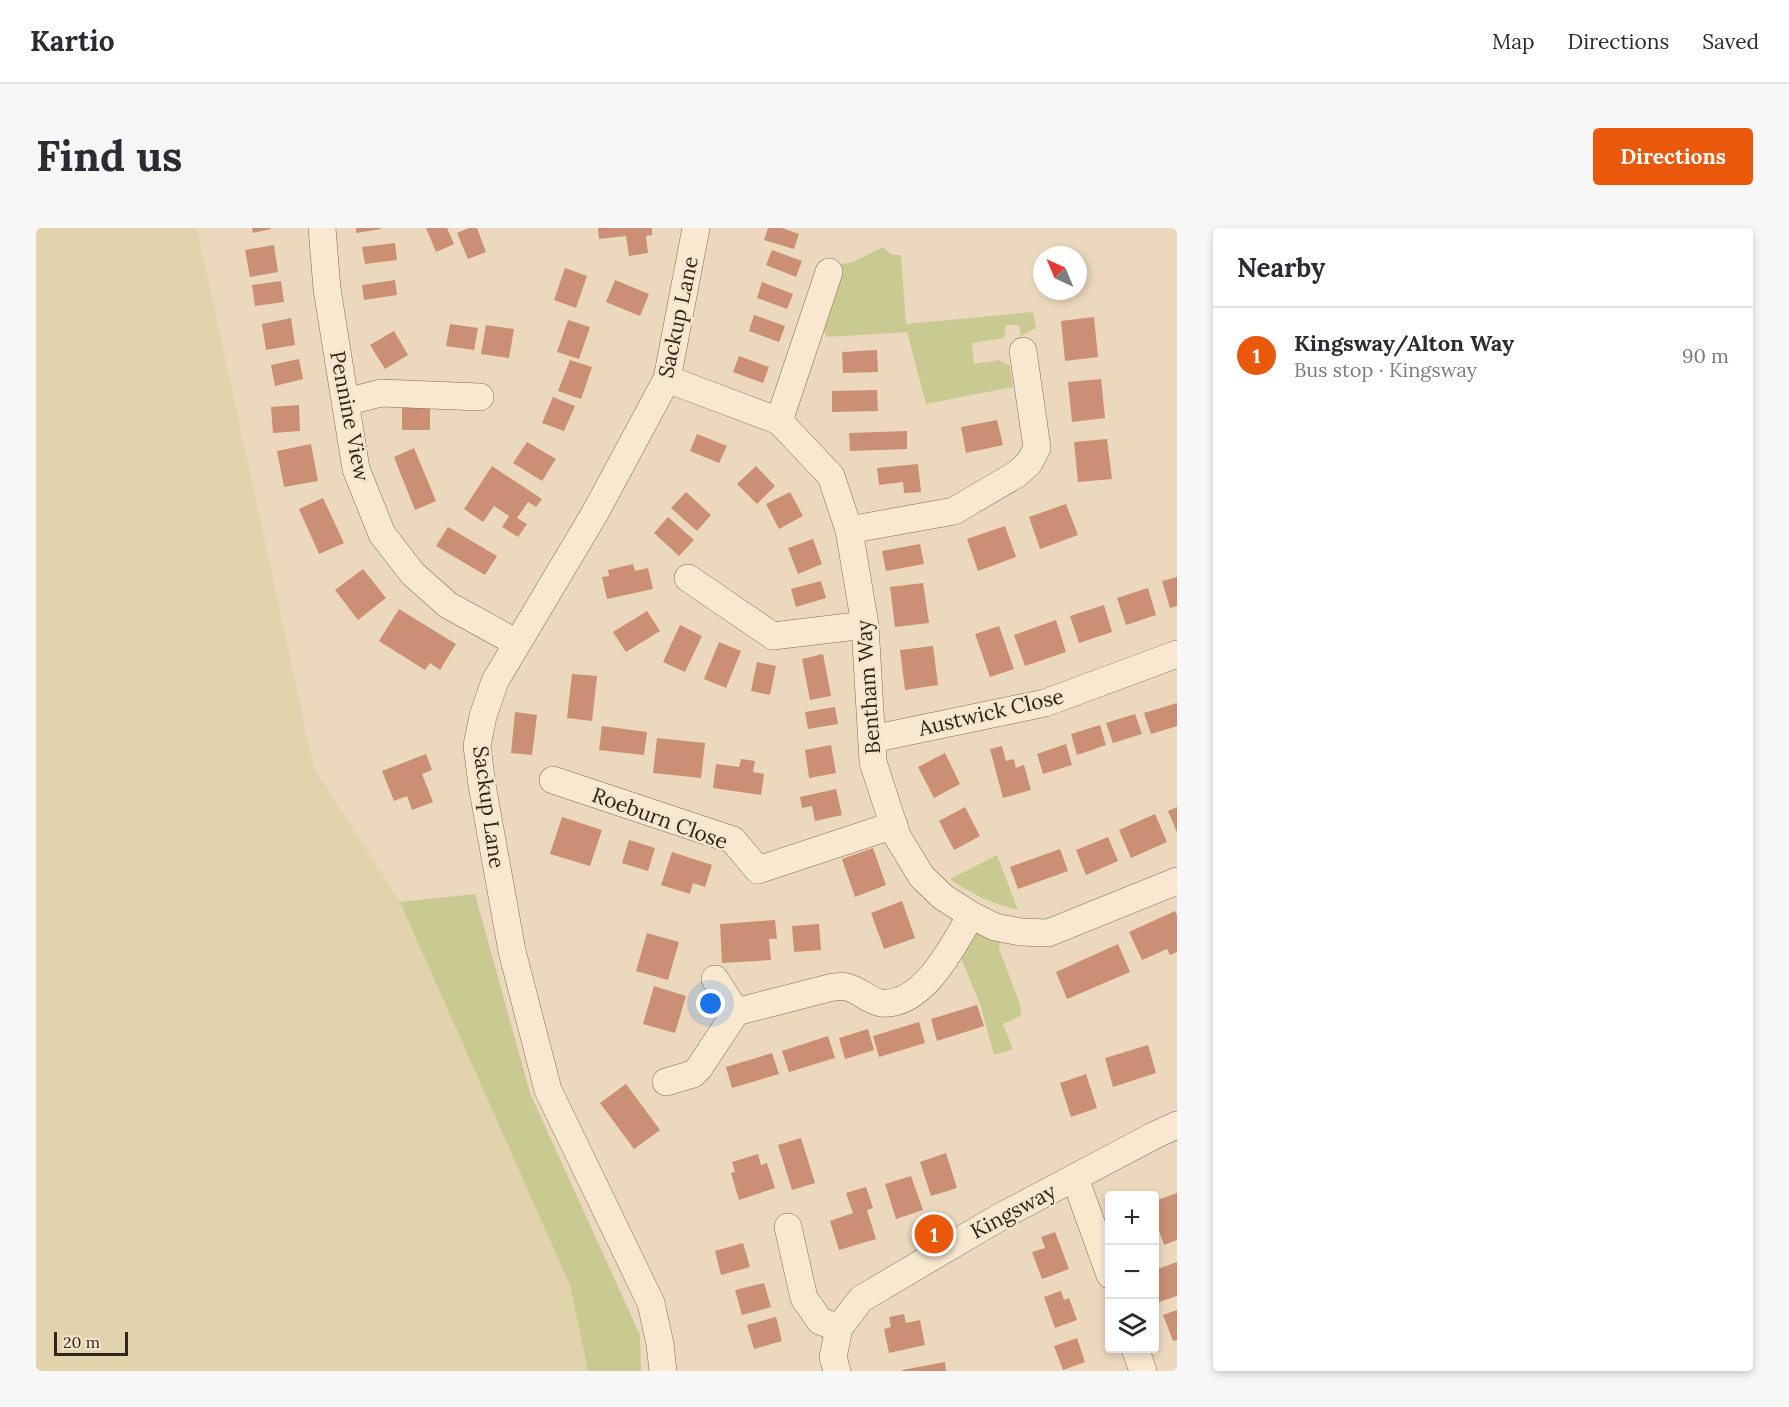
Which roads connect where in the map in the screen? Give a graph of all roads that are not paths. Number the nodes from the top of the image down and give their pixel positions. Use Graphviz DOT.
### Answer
graph roads {
  1 [pos="322,228"];
  2 [pos="696,228"];
  3 [pos="829,272"];
  4 [pos="1023,351"];
  5 [pos="667,379"];
  6 [pos="480,397"];
  7 [pos="346,402"];
  8 [pos="778,421"];
  9 [pos="849,530"];
  10 [pos="688,578"];
  11 [pos="865,625"];
  12 [pos="517,643"];
  13 [pos="1177,654"];
  14 [pos="872,739"];
  15 [pos="554,780"];
  16 [pos="894,825"];
  17 [pos="1177,880"];
  18 [pos="971,915"];
  19 [pos="715,979"];
  20 [pos="736,1012"];
  21 [pos="666,1082"];
  22 [pos="1177,1125"];
  23 [pos="1076,1178"];
  24 [pos="788,1227"];
  25 [pos="1105,1261"];
  26 [pos="838,1328"];
  27 [pos="1137,1353"];
  28 [pos="663,1371"];
  29 [pos="837,1371"];
  30 [pos="1143,1371"];
  1 -- 7 [label="street, Pennine View"];
  2 -- 5 [label="street, Sackup Lane"];
  3 -- 8 [label="street"];
  4 -- 9 [label="street"];
  5 -- 8 [label="street, Bentham Way"];
  5 -- 12 [label="street, Sackup Lane"];
  6 -- 7 [label="street"];
  7 -- 12 [label="street, Pennine View"];
  8 -- 9 [label="street, Bentham Way"];
  9 -- 11 [label="street, Bentham Way"];
  10 -- 11 [label="street"];
  11 -- 14 [label="street, Bentham Way"];
  12 -- 28 [label="street, Sackup Lane"];
  13 -- 14 [label="street, Austwick Close"];
  14 -- 16 [label="street, Bentham Way"];
  15 -- 16 [label="street, Roeburn Close"];
  16 -- 18 [label="street, Bentham Way"];
  17 -- 18 [label="street, Bentham Way"];
  18 -- 20 [label="street"];
  19 -- 20 [label="street"];
  20 -- 21 [label="street"];
  22 -- 23 [label="street, Kingsway"];
  23 -- 25 [label="street"];
  23 -- 26 [label="street, Kingsway"];
  24 -- 26 [label="street"];
  26 -- 29 [label="street, Kingsway"];
  27 -- 30 [label="street"];
}
